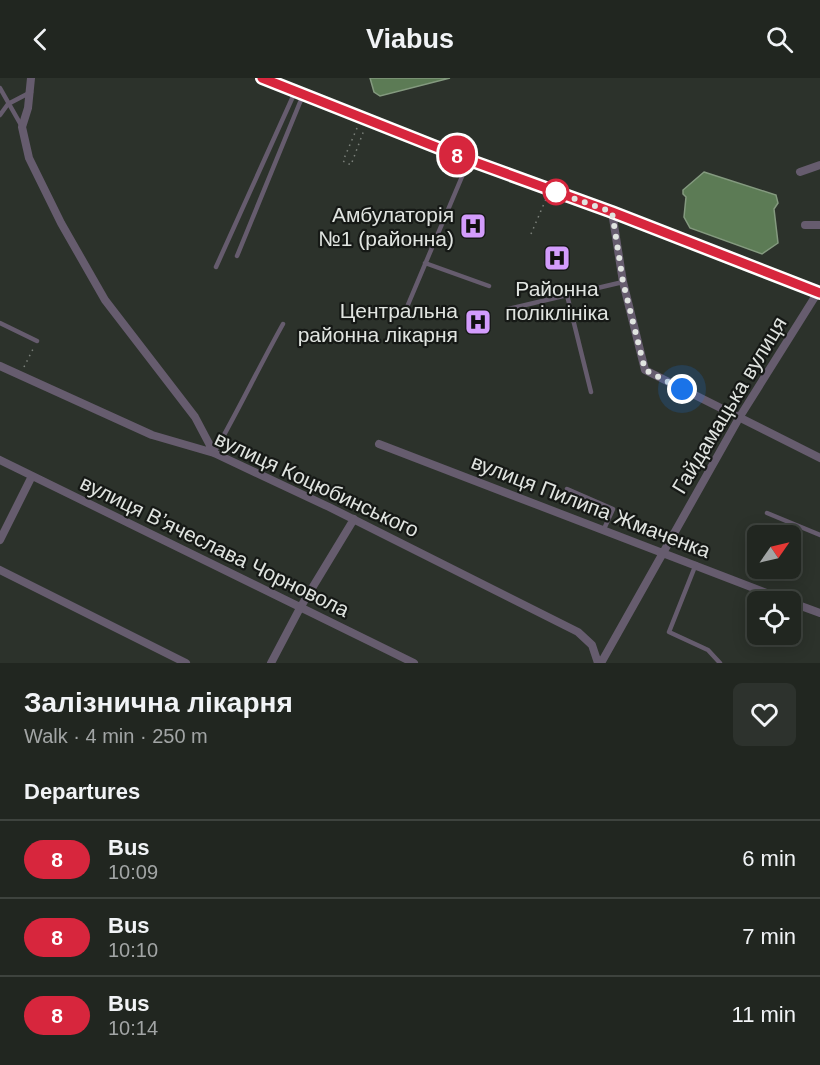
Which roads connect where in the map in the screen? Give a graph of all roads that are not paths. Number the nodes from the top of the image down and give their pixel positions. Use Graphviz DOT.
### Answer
graph roads {
  1 [pos="31,78"];
  2 [pos="262,78"];
  3 [pos="0,88"];
  4 [pos="31,92"];
  5 [pos="300,93"];
  6 [pos="8,104"];
  7 [pos="0,115"];
  8 [pos="22,127"];
  9 [pos="469,160"];
  10 [pos="820,165"];
  11 [pos="800,172"];
  12 [pos="612,212"];
  13 [pos="805,225"];
  14 [pos="820,225"];
  15 [pos="237,256"];
  16 [pos="425,263"];
  17 [pos="216,267"];
  18 [pos="623,282"];
  19 [pos="489,286"];
  20 [pos="819,292"];
  21 [pos="567,295"];
  22 [pos="407,307"];
  23 [pos="508,309"];
  24 [pos="0,323"];
  25 [pos="283,324"];
  26 [pos="37,341"];
  27 [pos="0,366"];
  28 [pos="591,392"];
  29 [pos="739,418"];
  30 [pos="380,444"];
  31 [pos="214,453"];
  32 [pos="820,458"];
  33 [pos="0,460"];
  34 [pos="32,476"];
  35 [pos="567,489"];
  36 [pos="767,513"];
  37 [pos="354,519"];
  38 [pos="604,529"];
  39 [pos="820,535"];
  40 [pos="0,540"];
  41 [pos="665,552"];
  42 [pos="696,564"];
  43 [pos="0,570"];
  44 [pos="763,591"];
  45 [pos="801,606"];
  46 [pos="300,608"];
  47 [pos="820,613"];
  48 [pos="186,663"];
  49 [pos="272,663"];
  50 [pos="414,663"];
  51 [pos="600,663"];
  52 [pos="720,663"];
  1 -- 4 [label="street"];
  2 -- 5 [label="street"];
  3 -- 6 [label="lane"];
  4 -- 6 [label="lane"];
  4 -- 8 [label="street"];
  5 -- 9 [label="street"];
  5 -- 15 [label="lane"];
  5 -- 17 [label="lane"];
  6 -- 7 [label="lane"];
  6 -- 8 [label="lane"];
  8 -- 31 [label="street"];
  9 -- 12 [label="street"];
  9 -- 16 [label="lane"];
  10 -- 11 [label="street"];
  12 -- 18 [label="street"];
  12 -- 20 [label="street"];
  13 -- 14 [label="street"];
  16 -- 19 [label="lane"];
  16 -- 22 [label="lane"];
  18 -- 21 [label="lane"];
  18 -- 29 [label="street"];
  20 -- 29 [label="street, Гайдамацька вулиця"];
  21 -- 23 [label="lane"];
  21 -- 28 [label="lane"];
  24 -- 26 [label="lane"];
  25 -- 31 [label="lane"];
  27 -- 31 [label="street, вулиця Коцюбинського"];
  29 -- 32 [label="street"];
  29 -- 41 [label="street, Гайдамацька вулиця"];
  30 -- 38 [label="street, вулиця Пилипа Жмаченка"];
  31 -- 37 [label="street, вулиця Коцюбинського"];
  33 -- 34 [label="street, вулиця Вʼячеслава Чорновола"];
  34 -- 40 [label="street"];
  34 -- 46 [label="street, вулиця Вʼячеслава Чорновола"];
  35 -- 38 [label="lane"];
  36 -- 39 [label="lane"];
  37 -- 46 [label="street"];
  37 -- 51 [label="street, вулиця Коцюбинського"];
  38 -- 41 [label="street, вулиця Пилипа Жмаченка"];
  41 -- 42 [label="street, вулиця Пилипа Жмаченка"];
  41 -- 51 [label="street, Гайдамацька вулиця"];
  42 -- 44 [label="street, вулиця Пилипа Жмаченка"];
  42 -- 52 [label="lane"];
  43 -- 48 [label="street"];
  45 -- 47 [label="street, вулиця Пилипа Жмаченка"];
  46 -- 49 [label="street"];
  46 -- 50 [label="street, вулиця Вʼячеслава Чорновола"];
}
